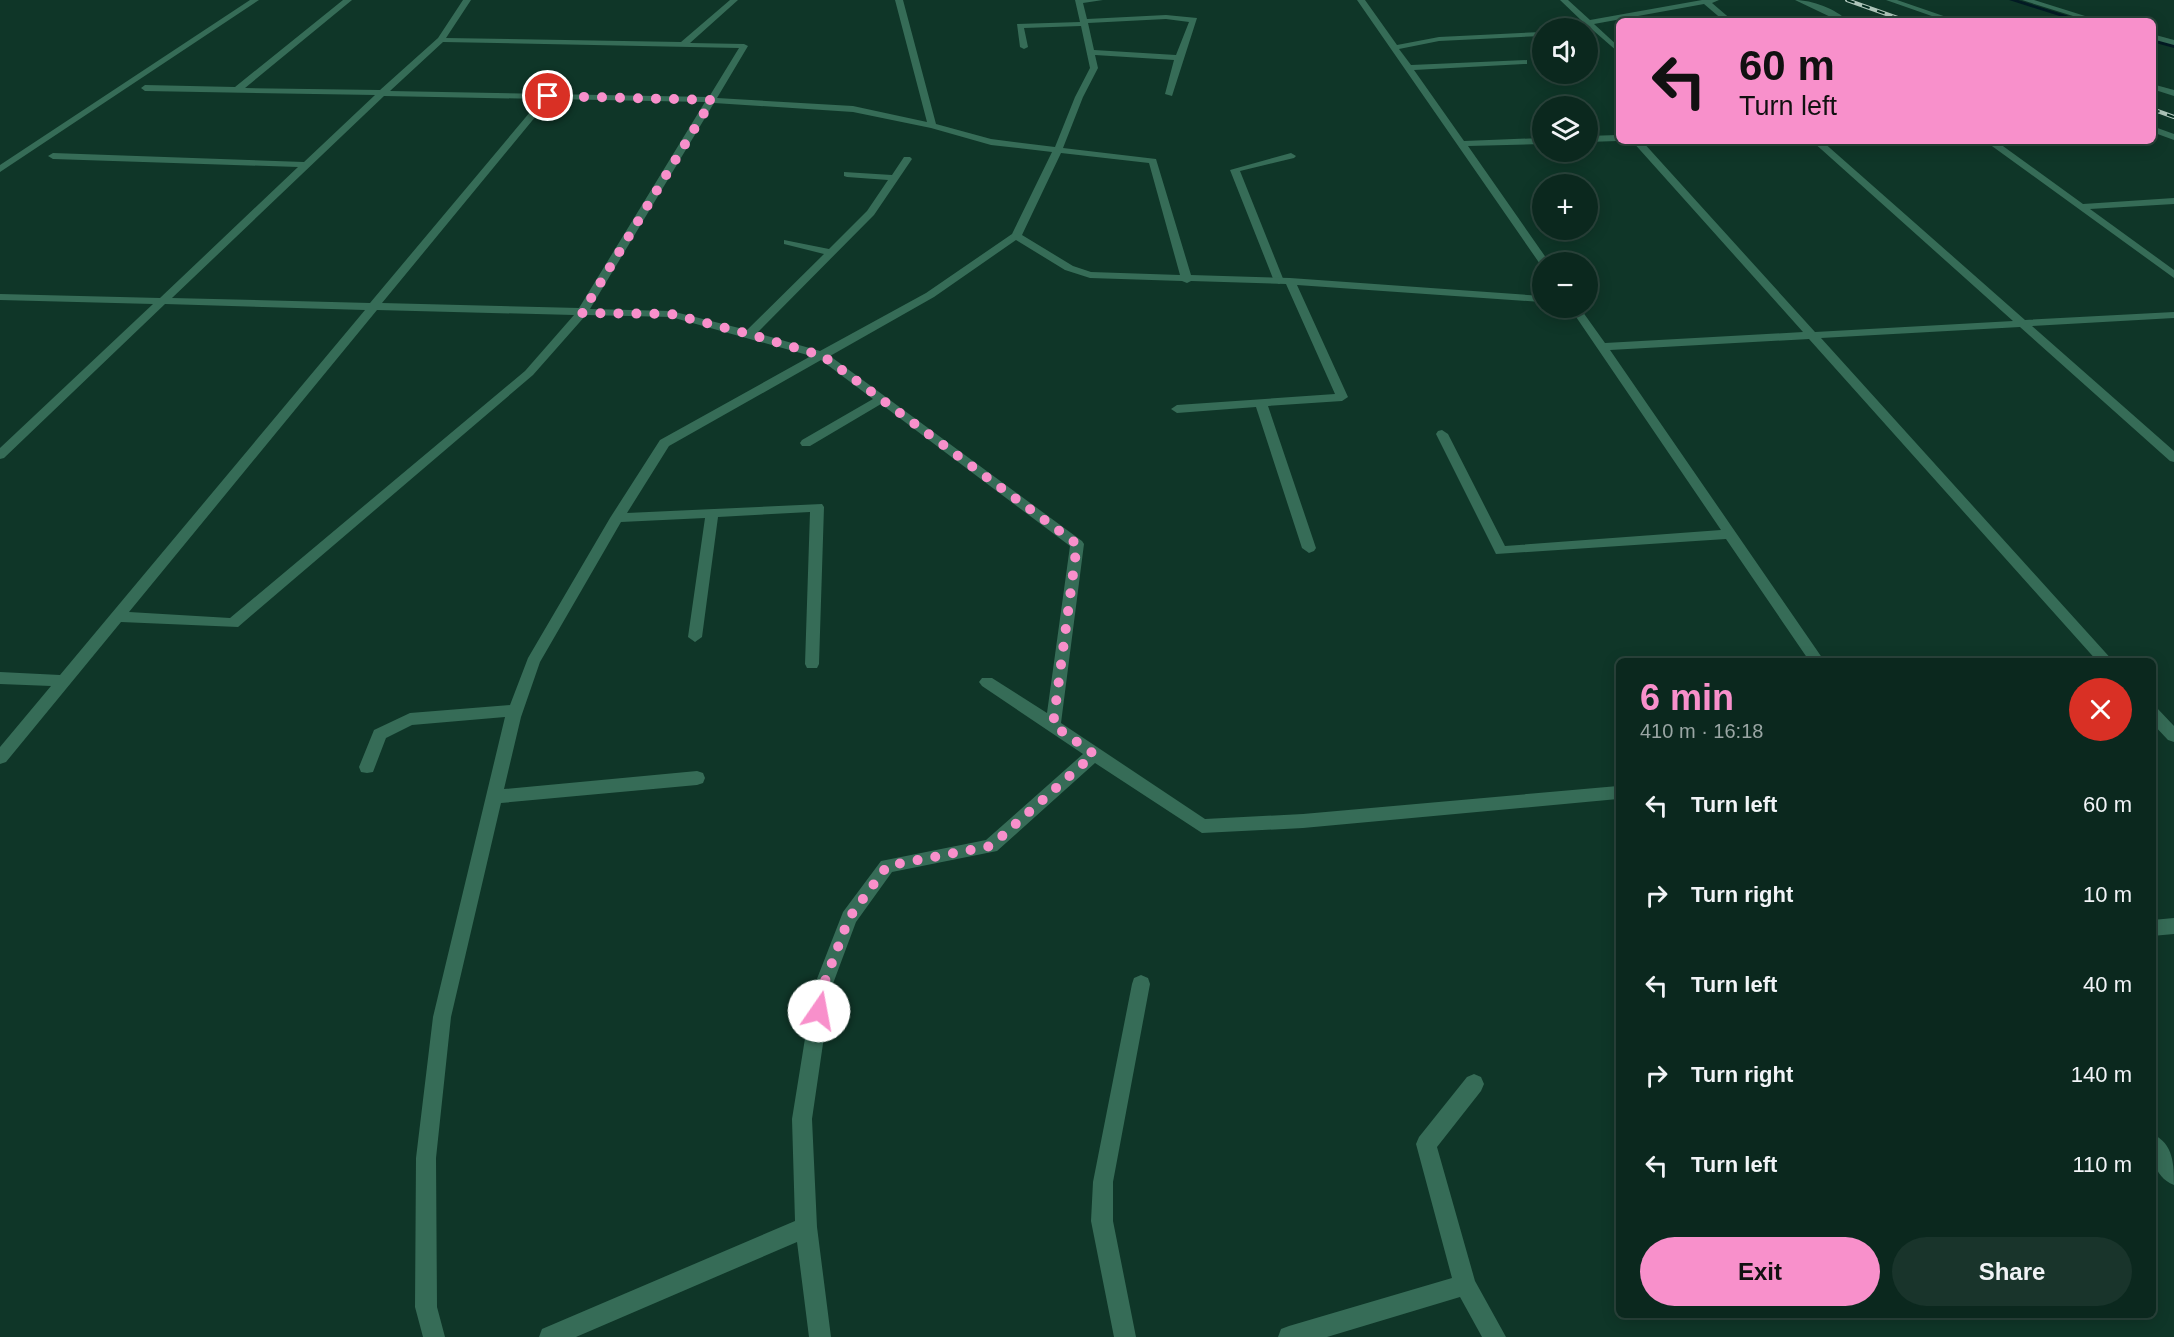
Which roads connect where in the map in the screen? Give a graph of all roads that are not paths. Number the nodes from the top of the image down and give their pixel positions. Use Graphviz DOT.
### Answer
graph roads {
  1 [pos="255,0"];
  2 [pos="348,0"];
  3 [pos="467,0"];
  4 [pos="734,0"];
  5 [pos="899,0"];
  6 [pos="1080,0"];
  7 [pos="1099,0"];
  8 [pos="1361,0"];
  9 [pos="1564,0"];
  10 [pos="1715,0"];
  11 [pos="1799,0"];
  12 [pos="1890,0"];
  13 [pos="2026,0"];
  14 [pos="1706,3"];
  15 [pos="1585,18"];
  16 [pos="1725,18"];
  17 [pos="1840,18"];
  18 [pos="1944,18"];
  19 [pos="2087,18"];
  20 [pos="1598,21"];
  21 [pos="1084,22"];
  22 [pos="1598,30"];
  23 [pos="1532,34"];
  24 [pos="2156,37"];
  25 [pos="441,39"];
  26 [pos="2174,43"];
  27 [pos="683,45"];
  28 [pos="1023,47"];
  29 [pos="1394,48"];
  30 [pos="1616,48"];
  31 [pos="1091,52"];
  32 [pos="1179,58"];
  33 [pos="1524,62"];
  34 [pos="1408,69"];
  35 [pos="2156,87"];
  36 [pos="145,88"];
  37 [pos="237,90"];
  38 [pos="382,93"];
  39 [pos="2174,93"];
  40 [pos="1169,94"];
  41 [pos="548,96"];
  42 [pos="712,100"];
  43 [pos="932,126"];
  44 [pos="2156,130"];
  45 [pos="2174,137"];
  46 [pos="1616,138"];
  47 [pos="1598,139"];
  48 [pos="1532,141"];
  49 [pos="1461,144"];
  50 [pos="1640,144"];
  51 [pos="1820,144"];
  52 [pos="1994,144"];
  53 [pos="1058,150"];
  54 [pos="53,156"];
  55 [pos="1291,156"];
  56 [pos="907,159"];
  57 [pos="308,165"];
  58 [pos="0,169"];
  59 [pos="847,174"];
  60 [pos="894,178"];
  61 [pos="2174,201"];
  62 [pos="2081,207"];
  63 [pos="1016,236"];
  64 [pos="788,242"];
  65 [pos="831,252"];
  66 [pos="1537,252"];
  67 [pos="2174,275"];
  68 [pos="1187,280"];
  69 [pos="1285,281"];
  70 [pos="0,297"];
  71 [pos="1532,298"];
  72 [pos="164,301"];
  73 [pos="374,306"];
  74 [pos="582,313"];
  75 [pos="2174,315"];
  76 [pos="1582,318"];
  77 [pos="2022,324"];
  78 [pos="749,334"];
  79 [pos="1813,334"];
  80 [pos="1601,347"];
  81 [pos="823,356"];
  82 [pos="881,399"];
  83 [pos="1261,403"];
  84 [pos="1177,409"];
  85 [pos="1442,434"];
  86 [pos="806,443"];
  87 [pos="0,455"];
  88 [pos="2174,458"];
  89 [pos="712,513"];
  90 [pos="617,518"];
  91 [pos="1731,534"];
  92 [pos="1309,548"];
  93 [pos="117,617"];
  94 [pos="695,637"];
  95 [pos="1815,658"];
  96 [pos="2103,658"];
  97 [pos="812,664"];
  98 [pos="0,678"];
  99 [pos="64,681"];
  100 [pos="987,682"];
  101 [pos="515,710"];
  102 [pos="2156,716"];
  103 [pos="1053,725"];
  104 [pos="2174,736"];
  105 [pos="1094,754"];
  106 [pos="0,758"];
  107 [pos="367,767"];
  108 [pos="698,778"];
  109 [pos="1616,794"];
  110 [pos="494,797"];
  111 [pos="2174,926"];
  112 [pos="2156,928"];
  113 [pos="1141,984"];
  114 [pos="1474,1084"];
  115 [pos="2156,1150"];
  116 [pos="2174,1175"];
  117 [pos="806,1227"];
  118 [pos="1465,1285"];
  119 [pos="434,1337"];
  120 [pos="550,1337"];
  121 [pos="820,1337"];
  122 [pos="1125,1337"];
  123 [pos="1289,1337"];
  124 [pos="1495,1337"];
  1 -- 58 [label="street"];
  2 -- 37 [label="street"];
  3 -- 25 [label="street"];
  4 -- 27 [label="street"];
  5 -- 43 [label="street"];
  6 -- 7 [label="street"];
  6 -- 21 [label="street"];
  8 -- 29 [label="street"];
  9 -- 15 [label="street"];
  10 -- 14 [label="street"];
  11 -- 17 [label="street"];
  12 -- 18 [label="street"];
  13 -- 19 [label="street"];
  14 -- 16 [label="street"];
  14 -- 20 [label="street"];
  21 -- 28 [label="street"];
  21 -- 31 [label="street"];
  21 -- 32 [label="street"];
  22 -- 30 [label="street"];
  23 -- 29 [label="street"];
  24 -- 26 [label="street"];
  25 -- 27 [label="street"];
  25 -- 38 [label="street"];
  27 -- 42 [label="street"];
  29 -- 34 [label="street"];
  31 -- 32 [label="street"];
  31 -- 53 [label="street"];
  32 -- 40 [label="street"];
  33 -- 34 [label="street"];
  34 -- 49 [label="street"];
  35 -- 39 [label="street"];
  36 -- 37 [label="street"];
  37 -- 38 [label="street"];
  38 -- 41 [label="street"];
  38 -- 57 [label="street"];
  41 -- 42 [label="street"];
  41 -- 73 [label="street"];
  42 -- 43 [label="street"];
  42 -- 74 [label="street"];
  43 -- 53 [label="street"];
  44 -- 45 [label="street"];
  46 -- 47 [label="street"];
  48 -- 49 [label="street"];
  49 -- 66 [label="street"];
  50 -- 79 [label="street"];
  51 -- 77 [label="street"];
  52 -- 62 [label="street"];
  53 -- 63 [label="street"];
  53 -- 68 [label="street"];
  54 -- 57 [label="street"];
  55 -- 69 [label="street"];
  56 -- 60 [label="street"];
  57 -- 72 [label="street"];
  59 -- 60 [label="street"];
  60 -- 65 [label="street"];
  61 -- 62 [label="street"];
  62 -- 67 [label="street"];
  63 -- 68 [label="street"];
  63 -- 81 [label="street"];
  64 -- 65 [label="street"];
  65 -- 78 [label="street"];
  68 -- 69 [label="street"];
  69 -- 71 [label="street"];
  69 -- 83 [label="street"];
  70 -- 72 [label="street"];
  72 -- 73 [label="street"];
  72 -- 87 [label="street"];
  73 -- 74 [label="street"];
  73 -- 93 [label="street"];
  74 -- 78 [label="street"];
  74 -- 93 [label="street"];
  75 -- 77 [label="street"];
  76 -- 80 [label="street"];
  77 -- 79 [label="street"];
  77 -- 88 [label="street"];
  78 -- 81 [label="street"];
  79 -- 80 [label="street"];
  79 -- 96 [label="street"];
  80 -- 91 [label="street"];
  81 -- 82 [label="street"];
  81 -- 90 [label="street"];
  82 -- 86 [label="street"];
  82 -- 103 [label="street"];
  83 -- 84 [label="street"];
  83 -- 92 [label="street"];
  85 -- 91 [label="street"];
  89 -- 90 [label="street"];
  89 -- 94 [label="street"];
  89 -- 97 [label="street"];
  90 -- 101 [label="street"];
  91 -- 95 [label="street"];
  93 -- 99 [label="street"];
  98 -- 99 [label="street"];
  99 -- 106 [label="street"];
  100 -- 103 [label="street"];
  101 -- 107 [label="street"];
  101 -- 110 [label="street"];
  102 -- 104 [label="street"];
  103 -- 105 [label="street"];
  105 -- 109 [label="street"];
  105 -- 117 [label="street"];
  108 -- 110 [label="street"];
  110 -- 119 [label="street"];
  111 -- 112 [label="street"];
  113 -- 122 [label="street"];
  114 -- 118 [label="street"];
  115 -- 116 [label="street"];
  117 -- 120 [label="street"];
  117 -- 121 [label="street"];
  118 -- 123 [label="street"];
  118 -- 124 [label="street"];
}
